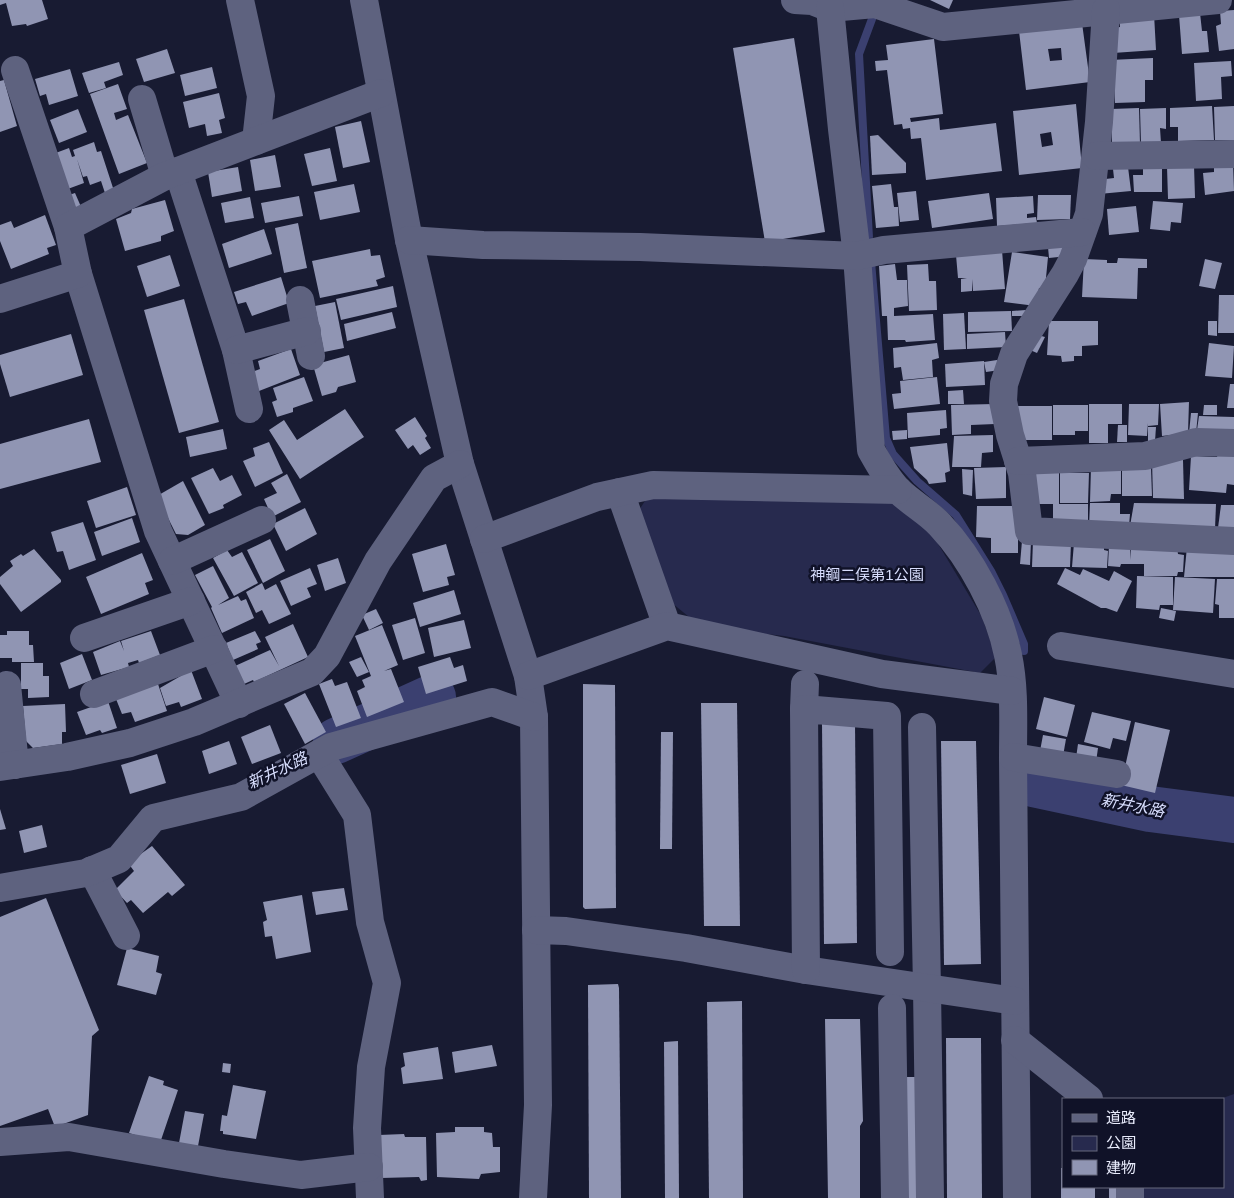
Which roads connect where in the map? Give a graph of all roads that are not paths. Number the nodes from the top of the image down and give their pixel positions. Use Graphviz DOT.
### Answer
graph roads {
  1 [pos="240,0"];
  2 [pos="364,0"];
  3 [pos="795,0"];
  4 [pos="1218,0"];
  5 [pos="830,8"];
  6 [pos="1106,10"];
  7 [pos="15,70"];
  8 [pos="382,93"];
  9 [pos="142,99"];
  10 [pos="256,141"];
  11 [pos="1234,154"];
  12 [pos="1096,156"];
  13 [pos="172,174"];
  14 [pos="68,227"];
  15 [pos="1082,232"];
  16 [pos="409,240"];
  17 [pos="857,256"];
  18 [pos="78,274"];
  19 [pos="0,299"];
  20 [pos="300,300"];
  21 [pos="236,350"];
  22 [pos="249,409"];
  23 [pos="1234,443"];
  24 [pos="1018,461"];
  25 [pos="460,464"];
  26 [pos="898,490"];
  27 [pos="620,492"];
  28 [pos="262,521"];
  29 [pos="484,539"];
  30 [pos="1234,541"];
  31 [pos="172,561"];
  32 [pos="191,601"];
  33 [pos="667,626"];
  34 [pos="84,638"];
  35 [pos="1060,646"];
  36 [pos="214,649"];
  37 [pos="1234,674"];
  38 [pos="528,676"];
  39 [pos="7,685"];
  40 [pos="1012,691"];
  41 [pos="94,694"];
  42 [pos="239,704"];
  43 [pos="534,717"];
  44 [pos="922,727"];
  45 [pos="319,754"];
  46 [pos="1013,757"];
  47 [pos="8,766"];
  48 [pos="1117,774"];
  49 [pos="92,870"];
  50 [pos="0,888"];
  51 [pos="536,930"];
  52 [pos="126,936"];
  53 [pos="890,952"];
  54 [pos="806,970"];
  55 [pos="927,988"];
  56 [pos="1015,1001"];
  57 [pos="892,1008"];
  58 [pos="1015,1040"];
  59 [pos="1088,1098"];
  60 [pos="0,1142"];
  61 [pos="369,1167"];
  62 [pos="370,1198"];
  63 [pos="532,1198"];
  64 [pos="894,1198"];
  65 [pos="930,1198"];
  66 [pos="1017,1198"];
  1 -- 10 [label="street"];
  2 -- 8 [label="street"];
  3 -- 5 [label="street"];
  4 -- 6 [label="street"];
  5 -- 6 [label="street"];
  5 -- 17 [label="street"];
  6 -- 12 [label="street"];
  7 -- 14 [label="street"];
  8 -- 10 [label="street"];
  8 -- 16 [label="street"];
  9 -- 13 [label="street"];
  10 -- 13 [label="street"];
  11 -- 12 [label="street"];
  12 -- 15 [label="street"];
  13 -- 14 [label="street"];
  13 -- 21 [label="street"];
  14 -- 18 [label="street"];
  15 -- 17 [label="street"];
  15 -- 24 [label="street"];
  16 -- 17 [label="street"];
  16 -- 25 [label="street"];
  17 -- 26 [label="street"];
  18 -- 19 [label="street"];
  18 -- 31 [label="street"];
  20 -- 21 [label="street"];
  21 -- 22 [label="street"];
  23 -- 24 [label="street"];
  24 -- 30 [label="street"];
  25 -- 29 [label="street"];
  25 -- 42 [label="street"];
  26 -- 27 [label="street"];
  26 -- 40 [label="street"];
  27 -- 29 [label="street"];
  27 -- 33 [label="street"];
  28 -- 31 [label="street"];
  29 -- 38 [label="street"];
  31 -- 32 [label="street"];
  32 -- 34 [label="street"];
  32 -- 36 [label="street"];
  33 -- 38 [label="street"];
  33 -- 40 [label="street"];
  35 -- 37 [label="street"];
  36 -- 41 [label="street"];
  36 -- 42 [label="street"];
  38 -- 43 [label="street"];
  39 -- 47 [label="street"];
  40 -- 46 [label="street"];
  42 -- 47 [label="street"];
  43 -- 45 [label="street"];
  43 -- 51 [label="street"];
  44 -- 55 [label="street"];
  45 -- 49 [label="street"];
  45 -- 61 [label="street"];
  46 -- 48 [label="street"];
  46 -- 56 [label="street"];
  49 -- 50 [label="street"];
  49 -- 52 [label="street"];
  51 -- 54 [label="street"];
  51 -- 63 [label="street"];
  53 -- 54 [label="street"];
  54 -- 55 [label="street"];
  55 -- 56 [label="street"];
  55 -- 65 [label="street"];
  56 -- 58 [label="street"];
  57 -- 64 [label="street"];
  58 -- 59 [label="street"];
  58 -- 66 [label="street"];
  60 -- 61 [label="street"];
  61 -- 62 [label="street"];
}
